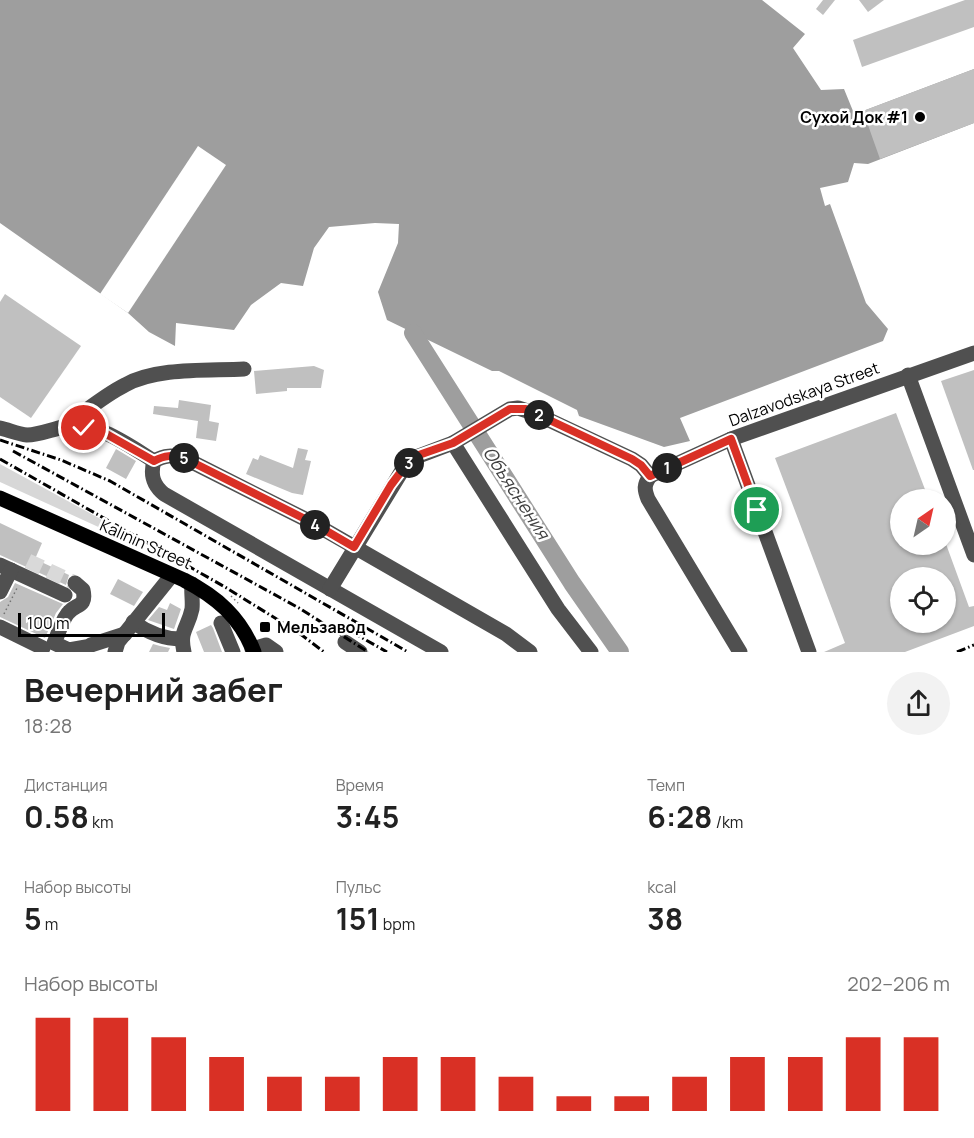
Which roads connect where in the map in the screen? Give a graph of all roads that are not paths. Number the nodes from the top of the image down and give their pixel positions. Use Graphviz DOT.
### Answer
graph roads {
  1 [pos="974,352"];
  2 [pos="244,369"];
  3 [pos="908,375"];
  4 [pos="63,427"];
  5 [pos="0,428"];
  6 [pos="731,439"];
  7 [pos="453,443"];
  8 [pos="154,461"];
  9 [pos="650,476"];
  10 [pos="0,498"];
  11 [pos="354,547"];
  12 [pos="974,555"];
  13 [pos="5,567"];
  14 [pos="172,575"];
  15 [pos="192,584"];
  16 [pos="330,589"];
  17 [pos="0,592"];
  18 [pos="2,620"];
  19 [pos="221,623"];
  20 [pos="129,628"];
  21 [pos="345,642"];
  22 [pos="182,646"];
  23 [pos="43,648"];
  24 [pos="87,648"];
  25 [pos="253,650"];
  26 [pos="115,652"];
  27 [pos="233,652"];
  28 [pos="276,652"];
  29 [pos="360,652"];
  30 [pos="441,652"];
  31 [pos="530,652"];
  32 [pos="591,652"];
  33 [pos="740,652"];
  34 [pos="809,652"];
  1 -- 3 [label="street, Dalzavodskaya Street"];
  2 -- 4 [label="street"];
  3 -- 6 [label="street, Dalzavodskaya Street"];
  3 -- 12 [label="street"];
  4 -- 5 [label="street"];
  4 -- 8 [label="street"];
  6 -- 9 [label="street, Dalzavodskaya Street"];
  6 -- 34 [label="street"];
  7 -- 9 [label="street"];
  7 -- 11 [label="street"];
  7 -- 32 [label="street"];
  8 -- 11 [label="street"];
  8 -- 16 [label="street"];
  9 -- 33 [label="street"];
  10 -- 14 [label="main road, Kalinin Street"];
  11 -- 16 [label="street"];
  11 -- 31 [label="street"];
  13 -- 17 [label="street"];
  13 -- 24 [label="street"];
  14 -- 15 [label="main road, Kalinin Street"];
  14 -- 20 [label="street"];
  15 -- 22 [label="street"];
  15 -- 25 [label="main road, Kalinin Street"];
  16 -- 30 [label="street"];
  18 -- 23 [label="street"];
  19 -- 27 [label="street"];
  20 -- 22 [label="street"];
  20 -- 24 [label="street"];
  20 -- 26 [label="street"];
  21 -- 29 [label="street"];
  24 -- 26 [label="street"];
  25 -- 28 [label="street"];
}
